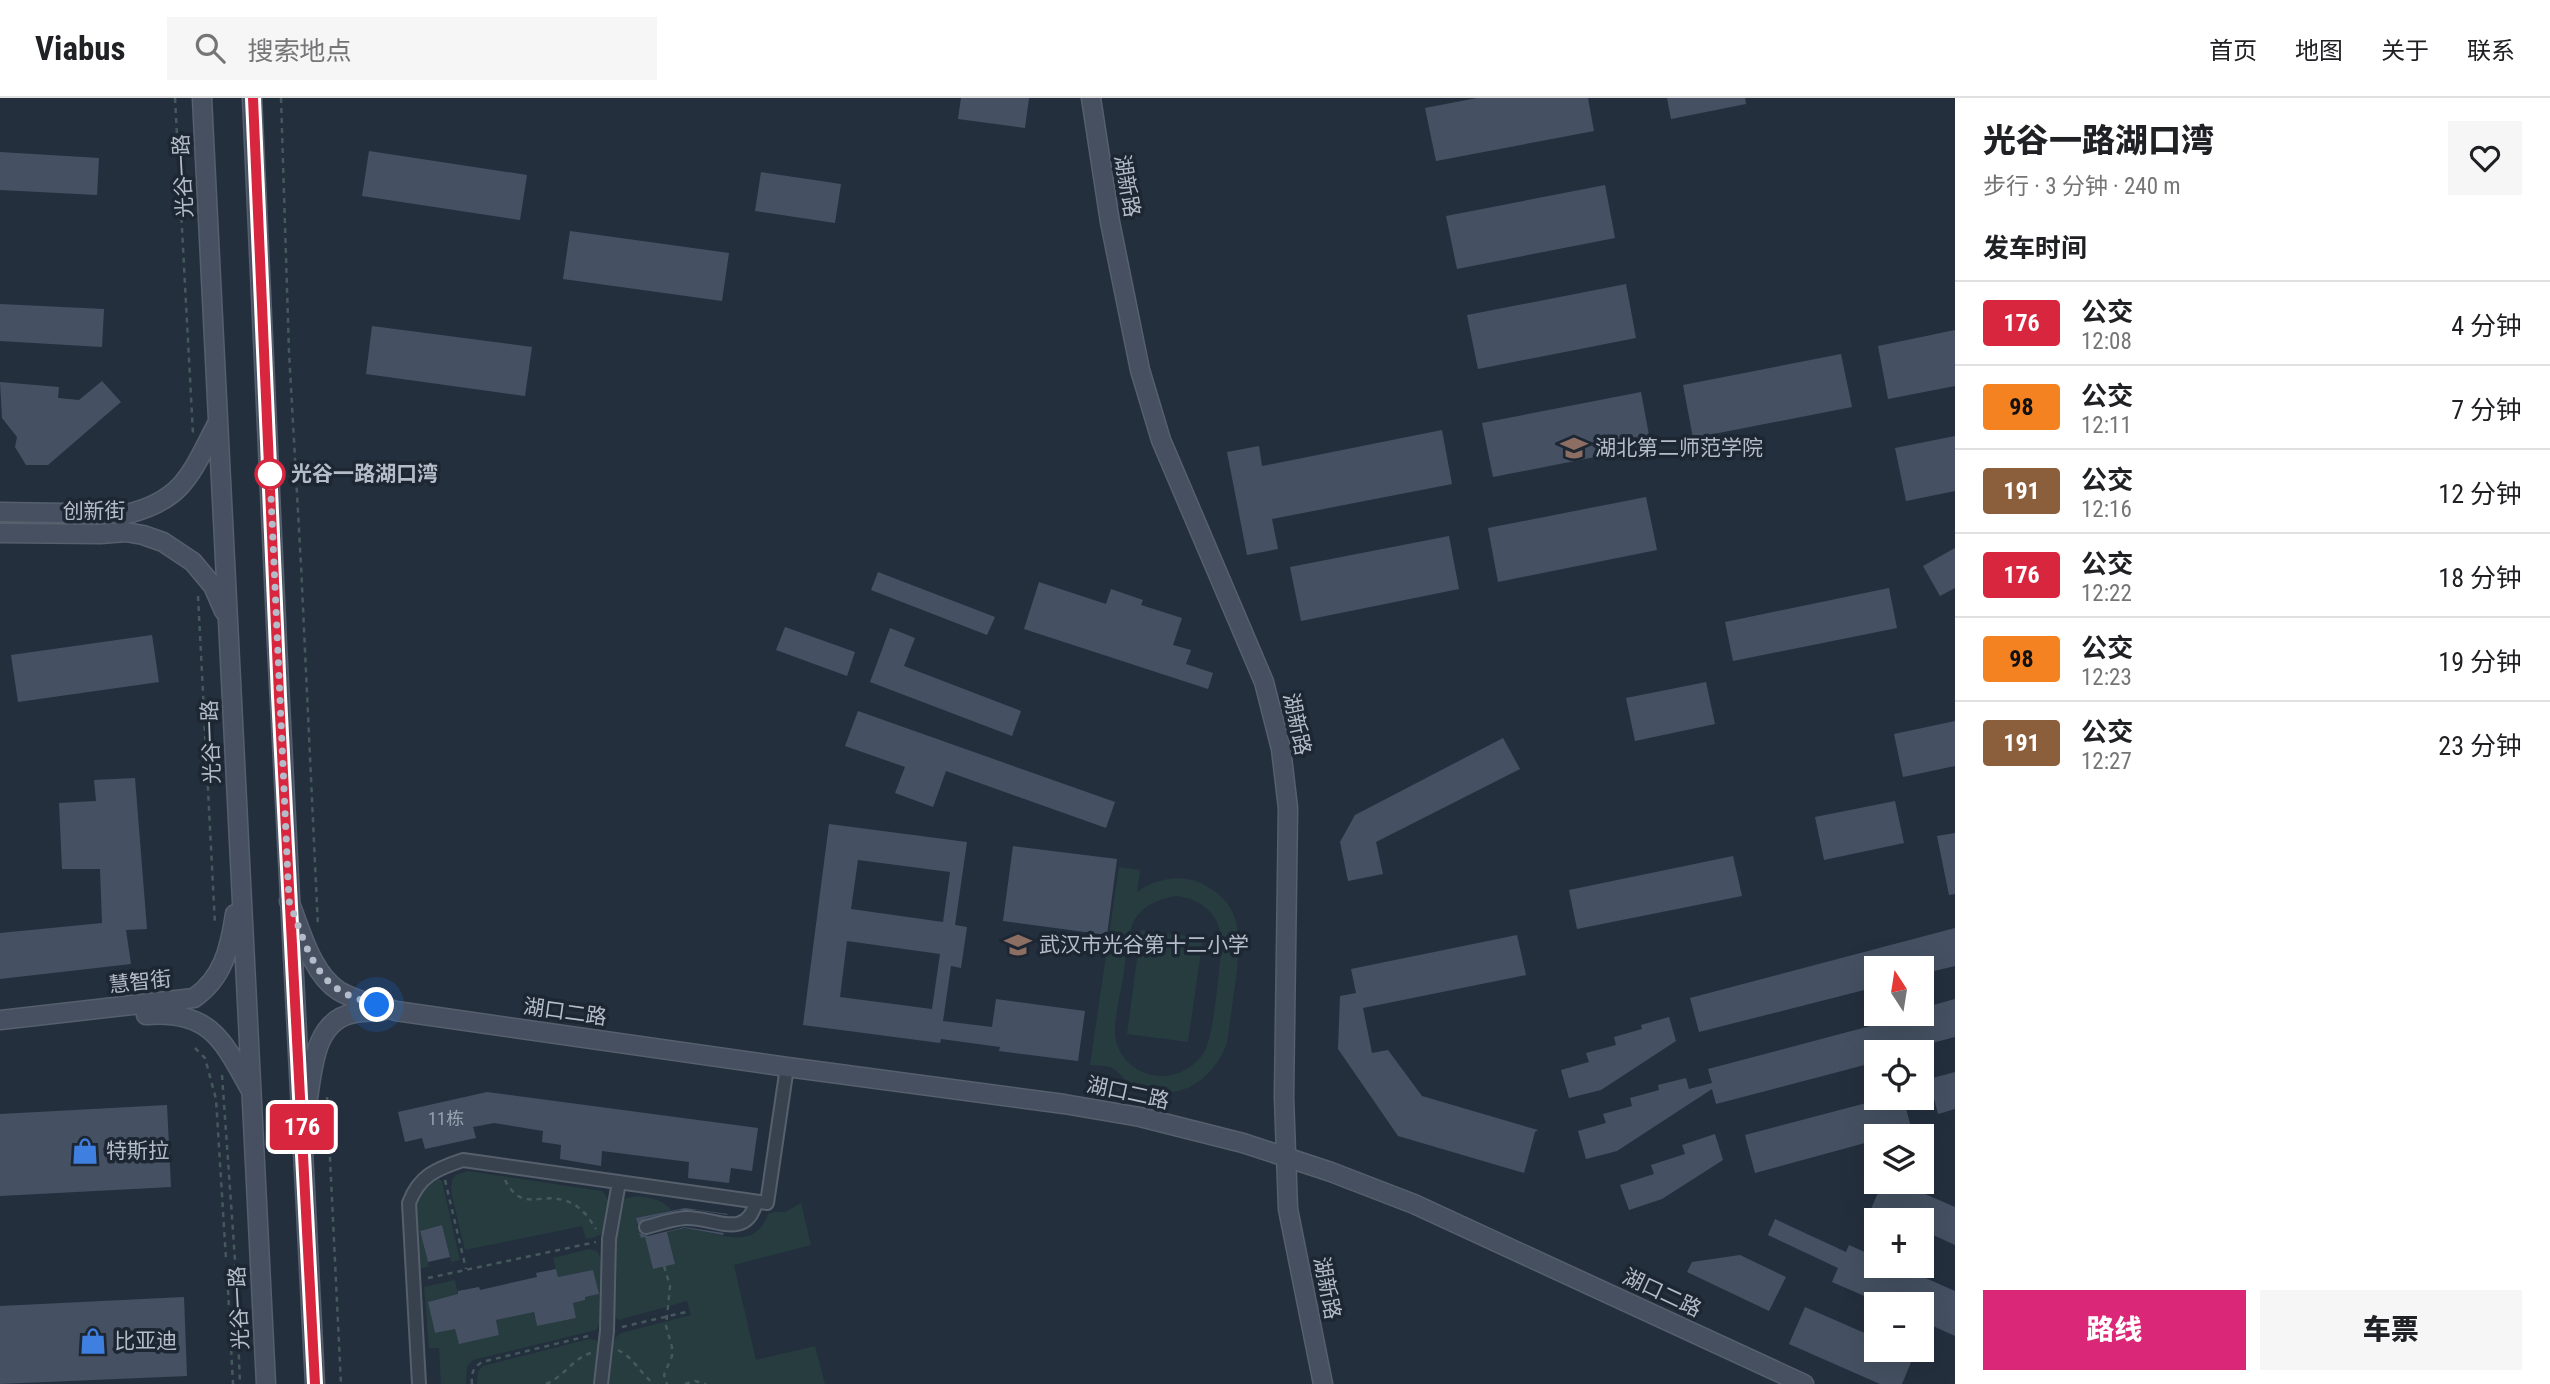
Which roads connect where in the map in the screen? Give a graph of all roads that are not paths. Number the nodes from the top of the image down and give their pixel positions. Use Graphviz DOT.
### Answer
graph roads {
  1 [pos="202,98"];
  2 [pos="253,98"];
  3 [pos="1091,98"];
  4 [pos="218,422"];
  5 [pos="0,512"];
  6 [pos="0,533"];
  7 [pos="229,623"];
  8 [pos="240,880"];
  9 [pos="289,901"];
  10 [pos="396,1011"];
  11 [pos="0,1020"];
  12 [pos="0,1030"];
  13 [pos="787,1067"];
  14 [pos="252,1092"];
  15 [pos="303,1132"];
  16 [pos="1286,1157"];
  17 [pos="619,1182"];
  18 [pos="756,1202"];
  19 [pos="646,1227"];
  20 [pos="313,1348"];
  21 [pos="264,1352"];
  22 [pos="266,1384"];
  23 [pos="271,1384"];
  24 [pos="308,1384"];
  25 [pos="315,1384"];
  26 [pos="419,1384"];
  27 [pos="601,1384"];
  28 [pos="1323,1384"];
  29 [pos="1804,1384"];
  1 -- 4 [label="main road, 光谷一路"];
  2 -- 9 [label="main road"];
  3 -- 16 [label="main road, 湖新路"];
  4 -- 5 [label="main road, 创新街"];
  4 -- 7 [label="main road, 光谷一路"];
  6 -- 7 [label="main road, 创新街"];
  7 -- 8 [label="main road, 光谷一路"];
  8 -- 11 [label="main road, 慧智街"];
  8 -- 14 [label="main road, 光谷一路"];
  9 -- 10 [label="main road"];
  9 -- 15 [label="main road"];
  10 -- 13 [label="main road, 湖口二路"];
  10 -- 15 [label="main road"];
  12 -- 14 [label="main road, 慧智街"];
  13 -- 16 [label="main road, 湖口二路"];
  13 -- 18 [label="street"];
  14 -- 21 [label="main road, 光谷一路"];
  15 -- 20 [label="main road"];
  16 -- 28 [label="main road, 湖新路"];
  16 -- 29 [label="main road, 湖口二路"];
  17 -- 18 [label="street"];
  17 -- 26 [label="street"];
  17 -- 27 [label="street"];
  18 -- 19 [label="street"];
  20 -- 24 [label="main road"];
  20 -- 25 [label="main road"];
  21 -- 22 [label="main road, 光谷一路"];
  21 -- 23 [label="main road"];
}
